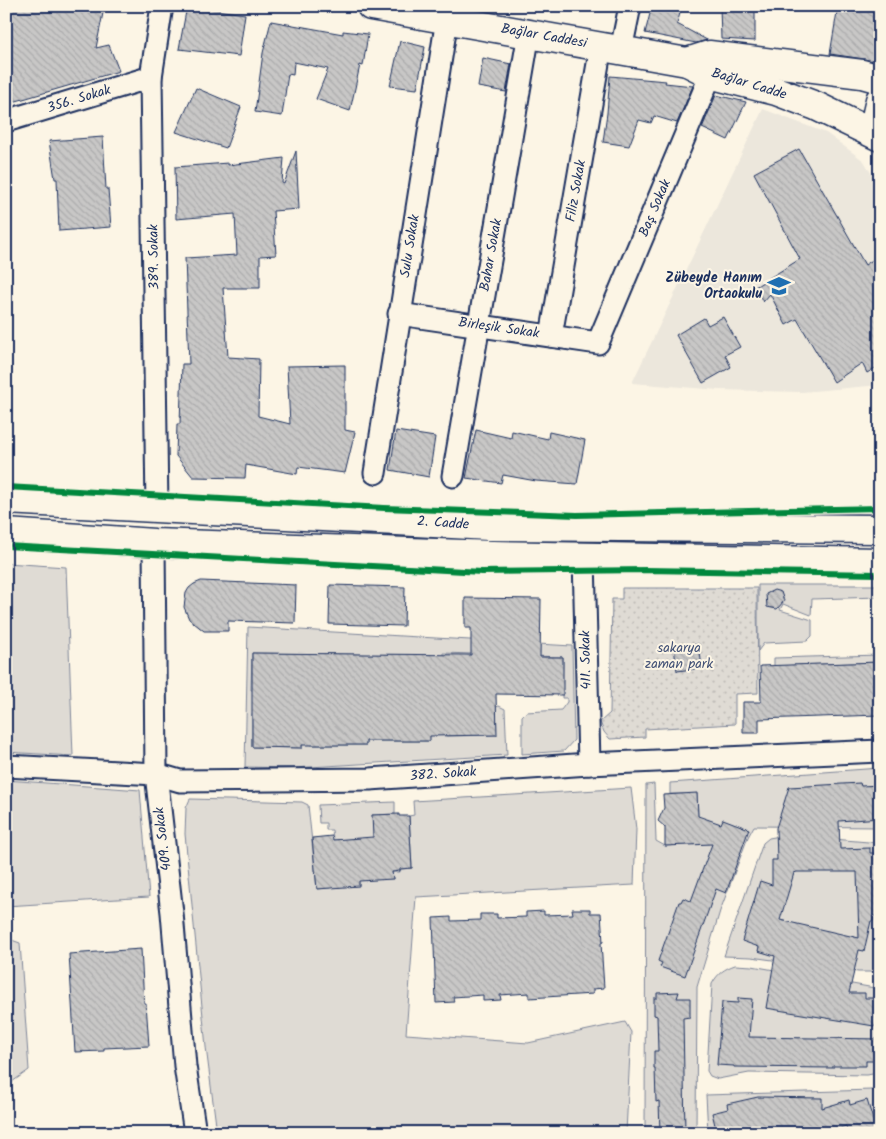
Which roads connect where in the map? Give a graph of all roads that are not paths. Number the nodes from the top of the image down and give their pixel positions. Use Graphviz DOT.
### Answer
graph roads {
  1 [pos="162,6"];
  2 [pos="371,6"];
  3 [pos="630,6"];
  4 [pos="447,19"];
  5 [pos="529,33"];
  6 [pos="611,48"];
  7 [pos="687,62"];
  8 [pos="711,74"];
  9 [pos="151,77"];
  10 [pos="880,78"];
  11 [pos="880,100"];
  12 [pos="6,121"];
  13 [pos="880,126"];
  14 [pos="880,137"];
  15 [pos="399,314"];
  16 [pos="479,326"];
  17 [pos="552,336"];
  18 [pos="598,343"];
  19 [pos="375,473"];
  20 [pos="453,476"];
  21 [pos="6,500"];
  22 [pos="157,508"];
  23 [pos="880,529"];
  24 [pos="6,532"];
  25 [pos="154,543"];
  26 [pos="584,557"];
  27 [pos="880,562"];
  28 [pos="880,751"];
  29 [pos="589,764"];
  30 [pos="6,766"];
  31 [pos="156,774"];
  32 [pos="195,1133"];
  1 -- 9 [label="street, 389. Sokak"];
  2 -- 4 [label="main road, Bağlar Caddesi"];
  3 -- 6 [label="street, Filiz Sokak"];
  4 -- 5 [label="main road, Bağlar Caddesi"];
  4 -- 15 [label="street, Sulu Sokak"];
  5 -- 6 [label="main road, Bağlar Caddesi"];
  5 -- 16 [label="street, Bahar Sokak"];
  6 -- 7 [label="main road, Bağlar Caddesi"];
  6 -- 17 [label="street, Filiz Sokak"];
  7 -- 8 [label="main road, Bağlar Cadde"];
  7 -- 10 [label="main road, Bağlar Cadde"];
  8 -- 14 [label="main road, Bağlar Cadde"];
  8 -- 18 [label="street, Baş Sokak"];
  9 -- 12 [label="street, 356. Sokak"];
  9 -- 22 [label="street, 389. Sokak"];
  11 -- 13 [label="main road"];
  15 -- 16 [label="street, Birleşik Sokak"];
  15 -- 19 [label="street, Sulu Sokak"];
  16 -- 17 [label="street, Birleşik Sokak"];
  16 -- 20 [label="street, Bahar Sokak"];
  17 -- 18 [label="street, Birleşik Sokak"];
  21 -- 22 [label="main road, 2. Cadde"];
  22 -- 23 [label="main road, 2. Cadde"];
  24 -- 25 [label="main road"];
  25 -- 26 [label="main road"];
  25 -- 31 [label="street, 409. Sokak"];
  26 -- 27 [label="main road"];
  26 -- 29 [label="street, 411. Sokak"];
  28 -- 29 [label="street, 382. Sokak"];
  29 -- 31 [label="street, 382. Sokak"];
  30 -- 31 [label="street, 382. Sokak"];
  31 -- 32 [label="street, 409. Sokak"];
}
